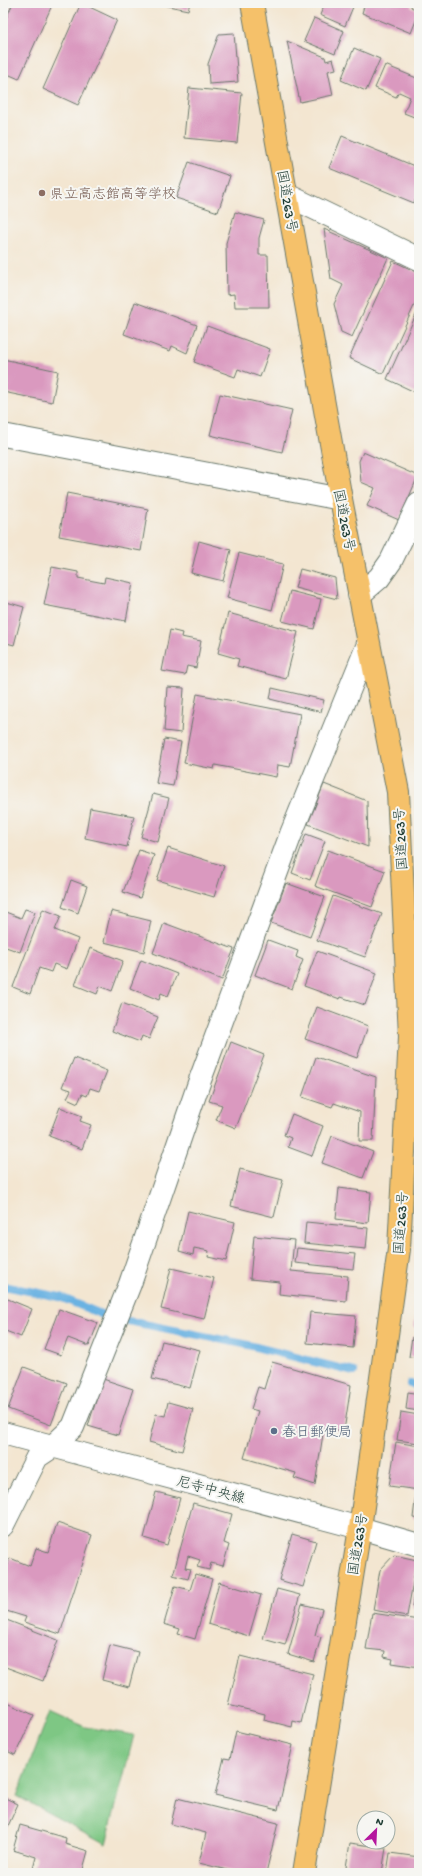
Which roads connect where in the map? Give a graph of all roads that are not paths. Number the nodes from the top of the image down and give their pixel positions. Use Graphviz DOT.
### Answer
graph roads {
  1 [pos="252,3"];
  2 [pos="287,194"];
  3 [pos="419,259"];
  4 [pos="3,435"];
  5 [pos="341,499"];
  6 [pos="419,504"];
  7 [pos="360,595"];
  8 [pos="368,644"];
  9 [pos="415,1034"];
  10 [pos="3,1433"];
  11 [pos="52,1447"];
  12 [pos="3,1525"];
  13 [pos="360,1528"];
  14 [pos="419,1545"];
  15 [pos="304,1873"];
  1 -- 2 [label="highway, 国道263号"];
  2 -- 3 [label="street"];
  2 -- 5 [label="highway, 国道263号"];
  4 -- 5 [label="street"];
  5 -- 7 [label="highway, 国道263号"];
  6 -- 7 [label="street"];
  7 -- 8 [label="highway, 国道263号"];
  8 -- 9 [label="highway, 国道263号"];
  8 -- 11 [label="street"];
  9 -- 13 [label="highway, 国道263号"];
  10 -- 11 [label="street, 尼寺中央線"];
  11 -- 12 [label="street"];
  11 -- 13 [label="street, 尼寺中央線"];
  13 -- 14 [label="street, 尼寺中央線"];
  13 -- 15 [label="highway, 国道263号"];
}
